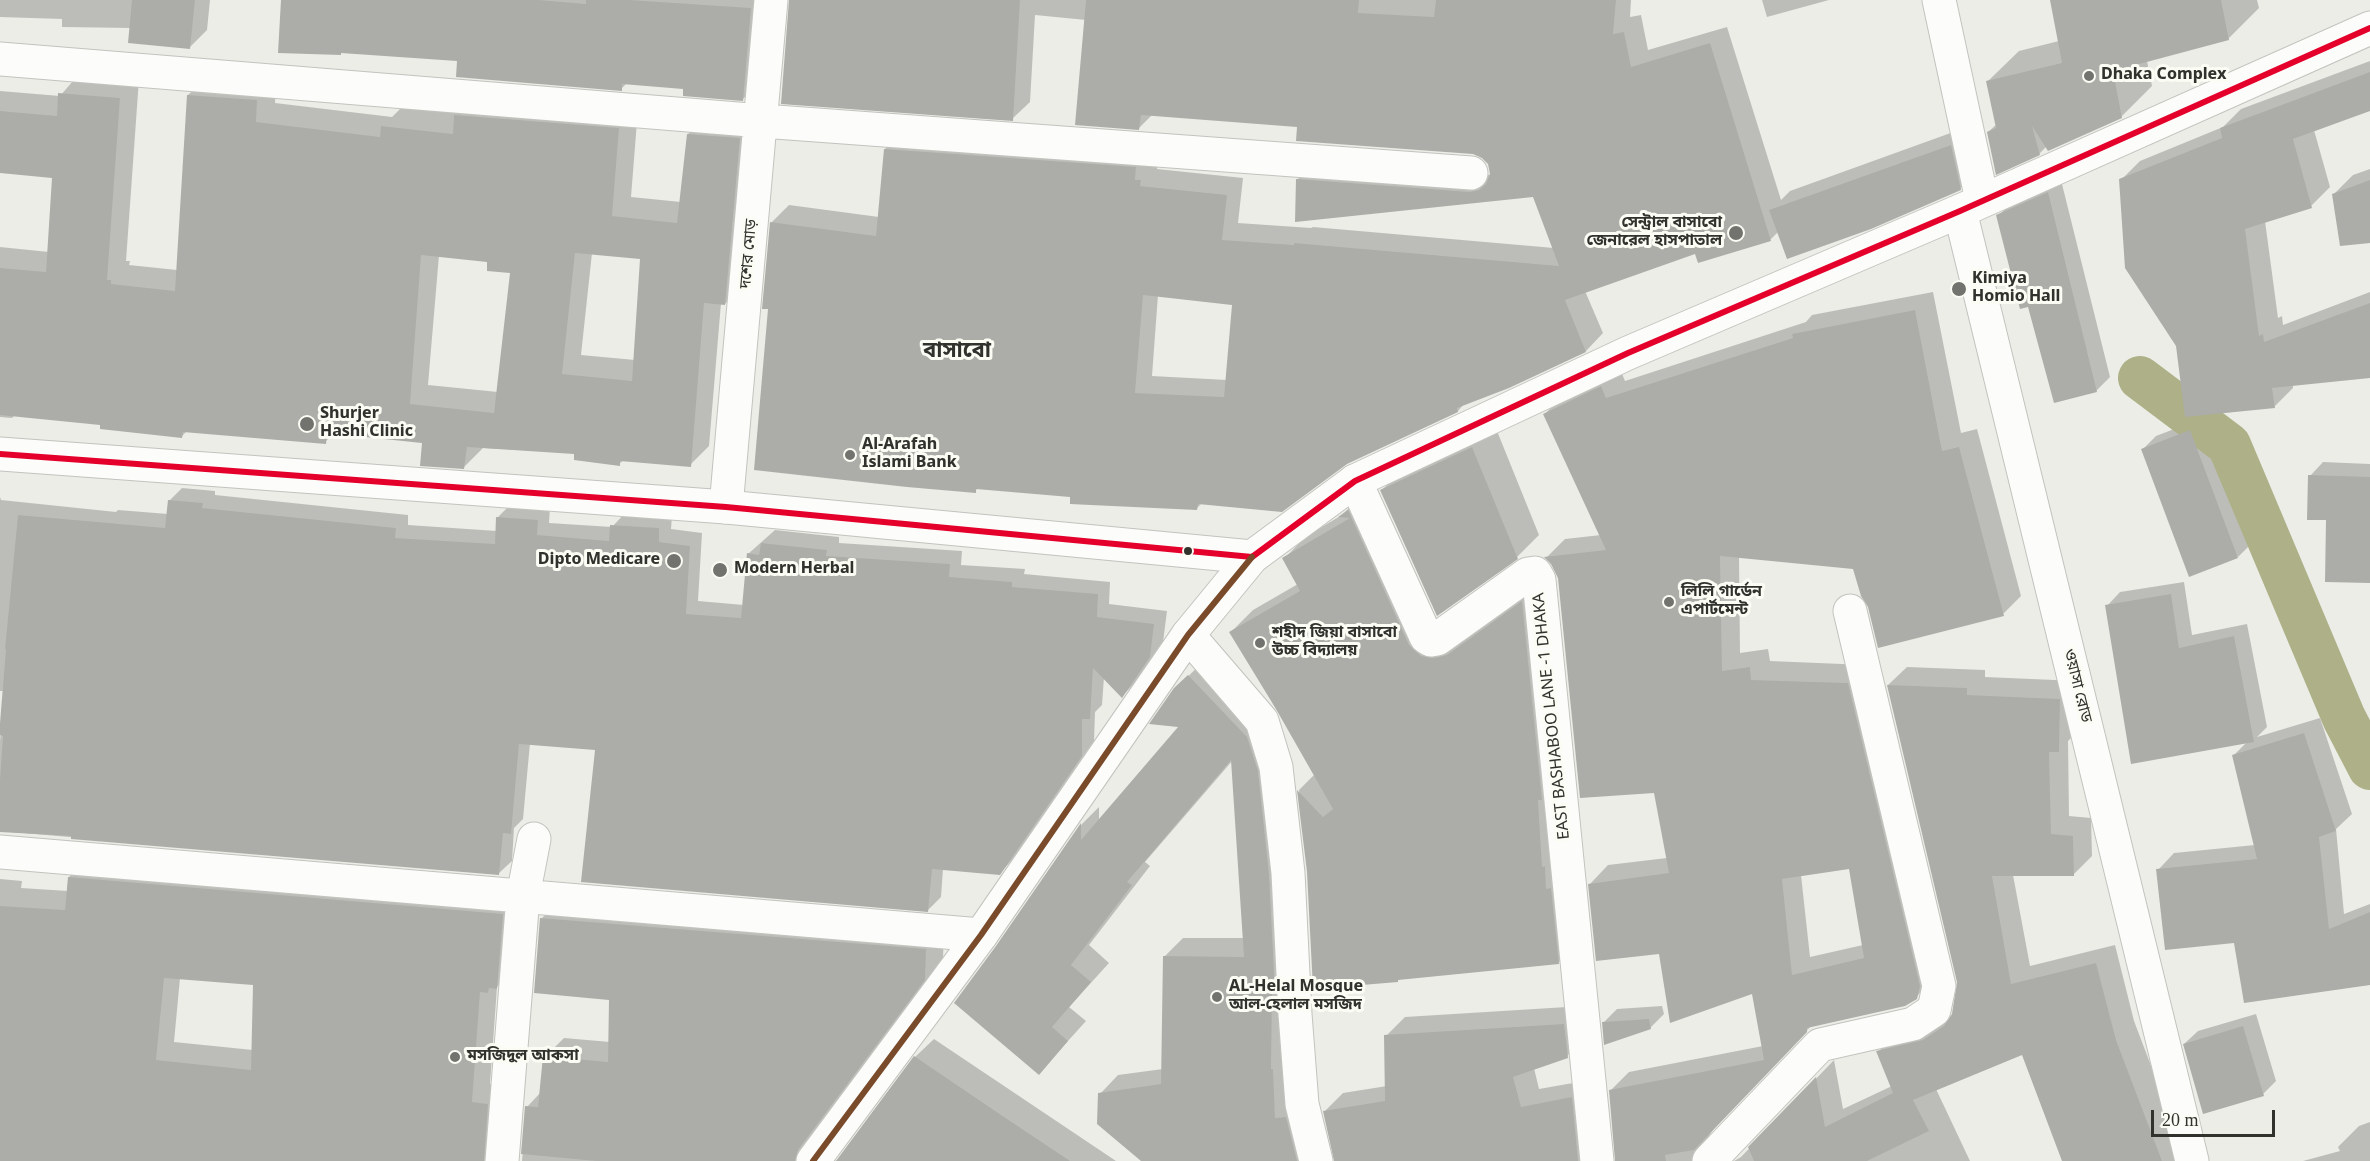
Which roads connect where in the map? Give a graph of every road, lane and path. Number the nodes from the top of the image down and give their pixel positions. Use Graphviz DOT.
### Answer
graph roads {
  1 [pos="771,0"];
  2 [pos="1939,0"];
  3 [pos="2370,28"];
  4 [pos="0,59"];
  5 [pos="762,121"];
  6 [pos="1471,173"];
  7 [pos="1971,206"];
  8 [pos="0,454"];
  9 [pos="1355,481"];
  10 [pos="726,507"];
  11 [pos="1252,557"];
  12 [pos="1850,611"];
  13 [pos="1188,635"];
  14 [pos="534,838"];
  15 [pos="0,852"];
  16 [pos="523,896"];
  17 [pos="981,935"];
  18 [pos="502,1161"];
  19 [pos="813,1161"];
  20 [pos="1316,1161"];
  21 [pos="1597,1161"];
  22 [pos="1709,1161"];
  23 [pos="2193,1161"];
  1 -- 5 [label="street, দশের মোড়"];
  2 -- 7 [label="street, ওয়াসা রোড"];
  3 -- 7 [label="street"];
  4 -- 5 [label="street"];
  5 -- 6 [label="street"];
  5 -- 10 [label="street, দশের মোড়"];
  7 -- 9 [label="street"];
  7 -- 23 [label="street, ওয়াসা রোড"];
  8 -- 10 [label="street"];
  9 -- 11 [label="street"];
  9 -- 21 [label="street, EAST BASHABOO LANE -1 DHAKA"];
  10 -- 11 [label="street"];
  11 -- 13 [label="street"];
  12 -- 22 [label="street"];
  13 -- 17 [label="street"];
  13 -- 20 [label="street"];
  14 -- 16 [label="street"];
  15 -- 16 [label="street"];
  16 -- 17 [label="street"];
  16 -- 18 [label="street"];
  17 -- 19 [label="street"];
}
